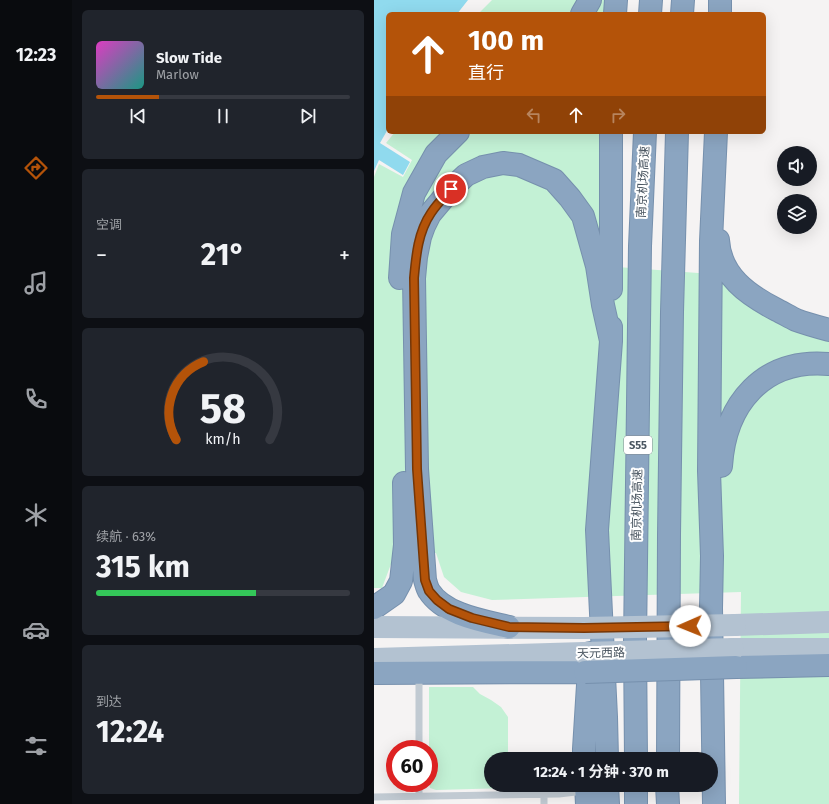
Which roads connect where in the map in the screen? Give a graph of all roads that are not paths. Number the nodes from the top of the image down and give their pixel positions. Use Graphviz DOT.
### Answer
graph roads {
  1 [pos="590,0"];
  2 [pos="616,0"];
  3 [pos="651,0"];
  4 [pos="683,0"];
  5 [pos="720,0"];
  6 [pos="583,12"];
  7 [pos="615,12"];
  8 [pos="650,12"];
  9 [pos="682,12"];
  10 [pos="720,12"];
  11 [pos="456,134"];
  12 [pos="611,134"];
  13 [pos="645,134"];
  14 [pos="677,134"];
  15 [pos="716,134"];
  16 [pos="716,134"];
  17 [pos="829,330"];
  18 [pos="611,341"];
  19 [pos="829,364"];
  20 [pos="597,530"];
  21 [pos="712,576"];
  22 [pos="374,608"];
  23 [pos="829,622"];
  24 [pos="374,627"];
  25 [pos="509,627"];
  26 [pos="829,649"];
  27 [pos="735,658"];
  28 [pos="374,659"];
  29 [pos="584,663"];
  30 [pos="829,665"];
  31 [pos="374,673"];
  32 [pos="419,674"];
  33 [pos="419,740"];
  34 [pos="584,752"];
  35 [pos="607,752"];
  36 [pos="636,752"];
  37 [pos="668,752"];
  38 [pos="419,792"];
  39 [pos="607,792"];
  40 [pos="636,792"];
  41 [pos="667,792"];
  42 [pos="586,793"];
  43 [pos="544,794"];
  44 [pos="374,796"];
  45 [pos="419,796"];
  46 [pos="544,804"];
  47 [pos="608,804"];
  48 [pos="636,804"];
  49 [pos="668,804"];
  50 [pos="714,804"];
  1 -- 6 [label="highway"];
  2 -- 7 [label="highway"];
  3 -- 8 [label="highway"];
  4 -- 9 [label="highway"];
  5 -- 10 [label="highway"];
  11 -- 22 [label="highway"];
  12 -- 18 [label="highway"];
  13 -- 36 [label="highway, 南京机场高速 / S55"];
  14 -- 37 [label="highway, S55"];
  15 -- 17 [label="highway"];
  16 -- 21 [label="highway"];
  18 -- 20 [label="highway"];
  18 -- 25 [label="highway"];
  19 -- 21 [label="highway"];
  20 -- 34 [label="highway"];
  20 -- 35 [label="highway"];
  21 -- 50 [label="highway"];
  23 -- 25 [label="main road, bridge"];
  24 -- 25 [label="main road"];
  26 -- 27 [label="main road"];
  27 -- 29 [label="highway, bridge"];
  27 -- 30 [label="highway"];
  28 -- 29 [label="main road, 天元西路"];
  29 -- 32 [label="highway"];
  31 -- 32 [label="highway"];
  32 -- 33 [label="lane"];
  38 -- 45 [label="lane"];
  39 -- 47 [label="highway"];
  40 -- 48 [label="highway"];
  41 -- 49 [label="highway"];
  42 -- 43 [label="lane"];
  43 -- 45 [label="lane"];
  43 -- 46 [label="lane"];
  44 -- 45 [label="lane"];
}
